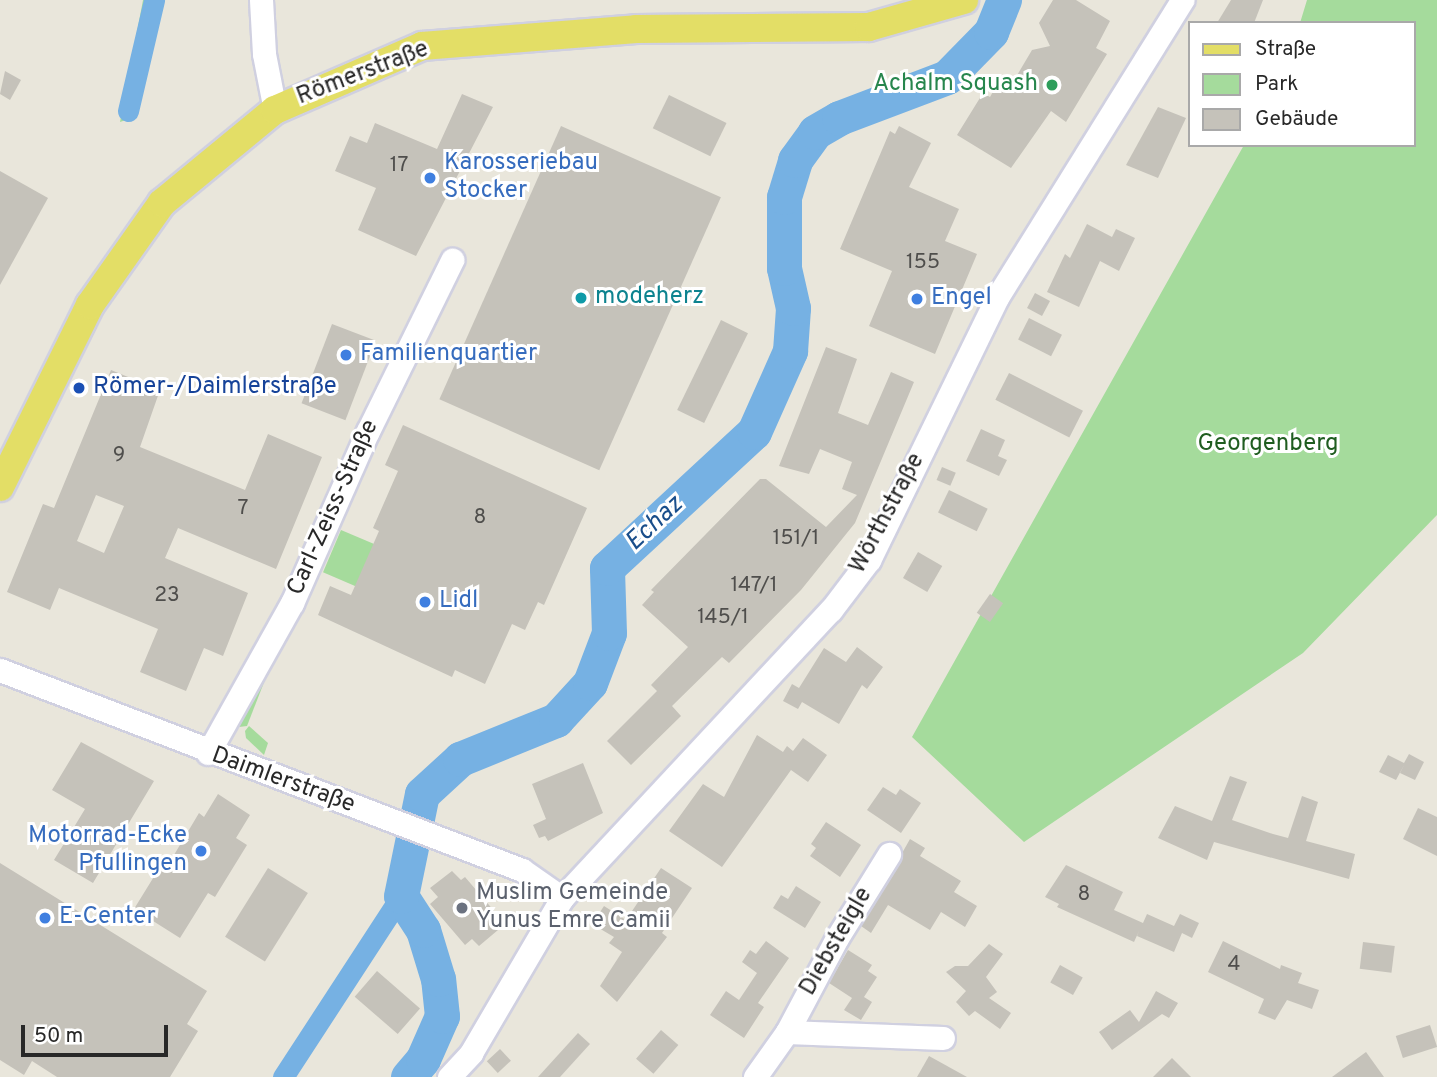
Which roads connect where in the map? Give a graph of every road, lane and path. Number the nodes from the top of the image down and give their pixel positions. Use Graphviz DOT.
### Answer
graph roads {
  1 [pos="261,0"];
  2 [pos="1182,0"];
  3 [pos="962,1"];
  4 [pos="275,110"];
  5 [pos="452,260"];
  6 [pos="0,486"];
  7 [pos="0,670"];
  8 [pos="208,753"];
  9 [pos="889,854"];
  10 [pos="562,898"];
  11 [pos="787,1032"];
  12 [pos="943,1038"];
  13 [pos="449,1077"];
  14 [pos="755,1077"];
  1 -- 4 [label="street"];
  2 -- 10 [label="street, Wörthstraße"];
  3 -- 4 [label="main road, Römerstraße"];
  4 -- 6 [label="main road, Römerstraße"];
  5 -- 8 [label="street, Carl-Zeiss-Straße"];
  7 -- 8 [label="street, Daimlerstraße"];
  8 -- 10 [label="street, Daimlerstraße"];
  9 -- 11 [label="street, Diebsteigle"];
  10 -- 13 [label="street, Wörthstraße"];
  11 -- 12 [label="street, Diebsteigle"];
  11 -- 14 [label="street, Diebsteigle"];
}
